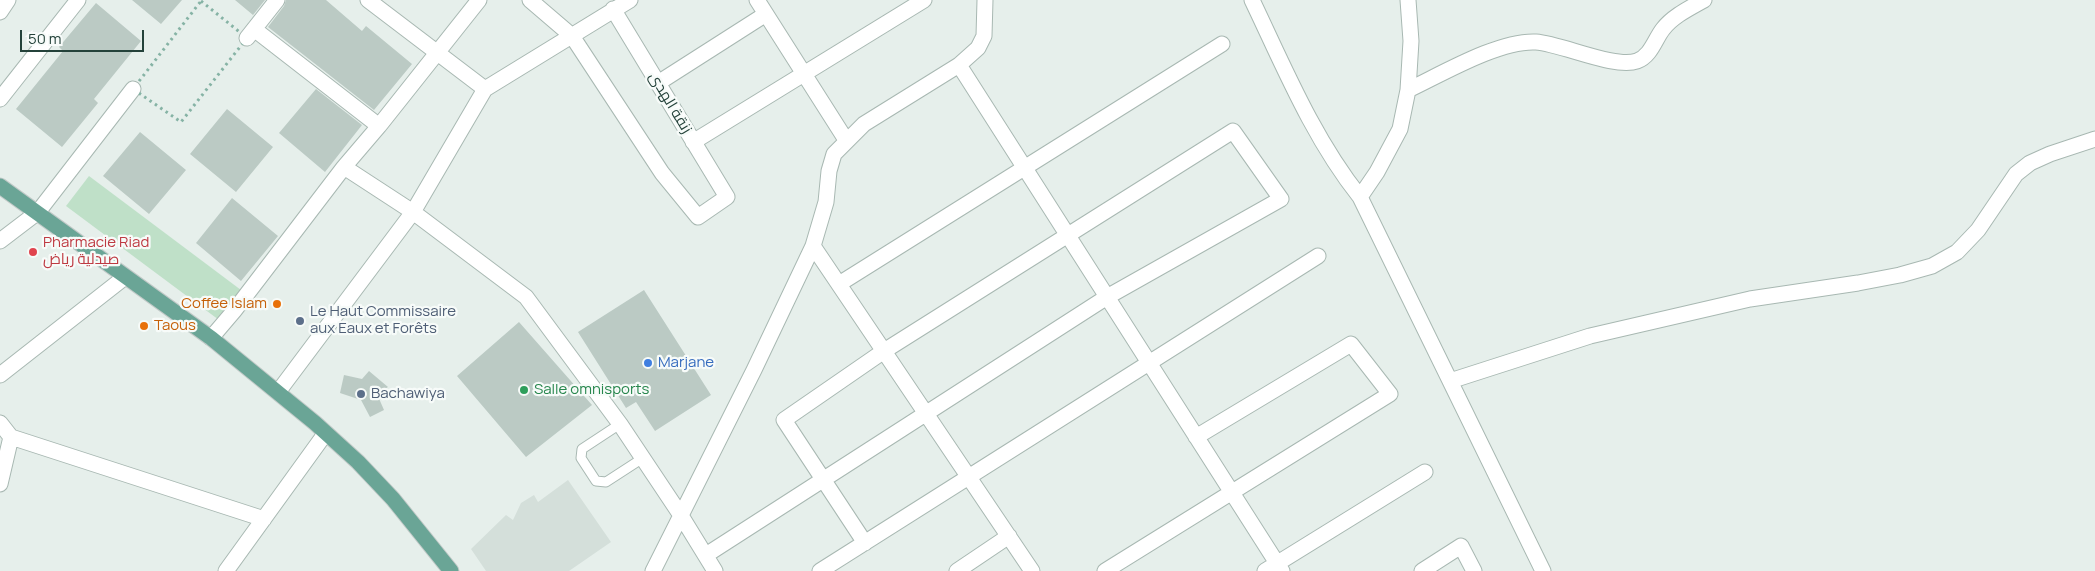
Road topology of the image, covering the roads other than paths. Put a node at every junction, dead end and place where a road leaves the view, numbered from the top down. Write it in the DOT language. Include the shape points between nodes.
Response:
graph roads {
  1 [pos="8,0"];
  2 [pos="78,0"];
  3 [pos="276,0"];
  4 [pos="368,0"];
  5 [pos="479,0"];
  6 [pos="530,0"];
  7 [pos="630,0"];
  8 [pos="757,0"];
  9 [pos="924,0"];
  10 [pos="985,0"];
  11 [pos="1252,0"];
  12 [pos="1408,0"];
  13 [pos="1704,0"];
  14 [pos="385,5"];
  15 [pos="614,9"];
  16 [pos="0,12"];
  17 [pos="766,14"];
  18 [pos="572,36"];
  19 [pos="1222,44"];
  20 [pos="438,52"];
  21 [pos="959,65"];
  22 [pos="804,73"];
  23 [pos="658,83"];
  24 [pos="133,89"];
  25 [pos="485,89"];
  26 [pos="1408,90"];
  27 [pos="0,99"];
  28 [pos="379,126"];
  29 [pos="2095,139"];
  30 [pos="846,140"];
  31 [pos="694,142"];
  32 [pos="344,167"];
  33 [pos="1025,168"];
  34 [pos="0,186"];
  35 [pos="1360,197"];
  36 [pos="38,212"];
  37 [pos="413,212"];
  38 [pos="1068,235"];
  39 [pos="0,241"];
  40 [pos="814,246"];
  41 [pos="1318,256"];
  42 [pos="125,277"];
  43 [pos="839,284"];
  44 [pos="1107,297"];
  45 [pos="211,338"];
  46 [pos="884,351"];
  47 [pos="1149,363"];
  48 [pos="0,375"];
  49 [pos="1450,381"];
  50 [pos="278,392"];
  51 [pos="927,414"];
  52 [pos="0,423"];
  53 [pos="620,424"];
  54 [pos="325,434"];
  55 [pos="11,437"];
  56 [pos="1196,437"];
  57 [pos="643,458"];
  58 [pos="1425,472"];
  59 [pos="969,477"];
  60 [pos="823,480"];
  61 [pos="0,484"];
  62 [pos="1232,492"];
  63 [pos="680,514"];
  64 [pos="264,519"];
  65 [pos="1009,536"];
  66 [pos="865,543"];
  67 [pos="706,555"];
  68 [pos="1275,568"];
  69 [pos="226,571"];
  70 [pos="451,571"];
  71 [pos="653,571"];
  72 [pos="716,571"];
  73 [pos="820,571"];
  74 [pos="957,571"];
  75 [pos="1032,571"];
  76 [pos="1105,571"];
  77 [pos="1422,571"];
  78 [pos="1474,571"];
  79 [pos="1543,571"];
  1 -- 16 [label="street"];
  2 -- 27 [label="street"];
  3 -- 28 [label="street" via="250,34"];
  4 -- 14 [label="street"];
  5 -- 20 [label="street"];
  6 -- 18 [label="street"];
  7 -- 15 [label="street"];
  8 -- 17 [label="street"];
  9 -- 22 [label="street"];
  10 -- 21 [label="street" via="984,36 978,48"];
  11 -- 35 [label="street" via="1314,129 1341,174"];
  12 -- 26 [label="street" via="1411,41"];
  13 -- 26 [label="street" via="1664,28 1639,61 1629,63 1537,42 1523,43 1482,55"];
  14 -- 20 [label="street"];
  15 -- 18 [label="street"];
  15 -- 23 [label="street, زنقة الهدى"];
  17 -- 22 [label="street"];
  17 -- 23 [label="street"];
  18 -- 25 [label="street"];
  18 -- 31 [label="street, زنقة الهدى" via="662,173 698,217 727,197"];
  19 -- 33 [label="street"];
  20 -- 25 [label="street"];
  20 -- 28 [label="street"];
  21 -- 30 [label="street" via="864,124"];
  21 -- 33 [label="street"];
  22 -- 30 [label="street"];
  22 -- 31 [label="street"];
  23 -- 31 [label="street, زنقة الهدى"];
  24 -- 36 [label="street"];
  25 -- 37 [label="street"];
  26 -- 35 [label="street" via="1400,129"];
  28 -- 32 [label="street"];
  29 -- 49 [label="street" via="2030,163 2016,174 1978,230 1962,247 1932,266 1866,281 1750,299 1590,336"];
  30 -- 40 [label="street" via="834,154"];
  32 -- 37 [label="street"];
  32 -- 45 [label="street"];
  33 -- 38 [label="street"];
  33 -- 43 [label="street"];
  34 -- 36 [label="main road"];
  35 -- 49 [label="street"];
  36 -- 39 [label="street"];
  36 -- 42 [label="main road"];
  37 -- 50 [label="street"];
  37 -- 53 [label="street" via="526,297"];
  38 -- 44 [label="street"];
  38 -- 44 [label="street" via="1233,131 1281,199"];
  38 -- 46 [label="street"];
  40 -- 43 [label="street"];
  40 -- 63 [label="street" via="717,446"];
  41 -- 47 [label="street"];
  42 -- 45 [label="main road"];
  42 -- 48 [label="street"];
  43 -- 46 [label="street"];
  44 -- 47 [label="street"];
  44 -- 51 [label="street"];
  45 -- 50 [label="main road"];
  46 -- 51 [label="street"];
  46 -- 60 [label="street" via="784,420"];
  47 -- 56 [label="street"];
  47 -- 59 [label="street"];
  49 -- 79 [label="street"];
  50 -- 54 [label="main road"];
  51 -- 59 [label="street"];
  51 -- 60 [label="street"];
  52 -- 55 [label="street"];
  53 -- 57 [label="street"];
  53 -- 57 [label="lane" via="580,453 596,481 606,482"];
  54 -- 64 [label="street"];
  54 -- 70 [label="main road" via="394,498"];
  55 -- 61 [label="street"];
  55 -- 64 [label="street"];
  56 -- 62 [label="street"];
  56 -- 62 [label="street" via="1351,344 1390,394"];
  57 -- 63 [label="street"];
  58 -- 68 [label="street"];
  59 -- 65 [label="street"];
  59 -- 66 [label="street"];
  60 -- 66 [label="street"];
  60 -- 67 [label="street"];
  62 -- 68 [label="street"];
  62 -- 76 [label="street"];
  63 -- 67 [label="street"];
  63 -- 71 [label="street"];
  64 -- 69 [label="street"];
  65 -- 74 [label="street"];
  65 -- 75 [label="street"];
  66 -- 73 [label="street"];
  67 -- 72 [label="street"];
  77 -- 78 [label="street" via="1461,546"];
}
